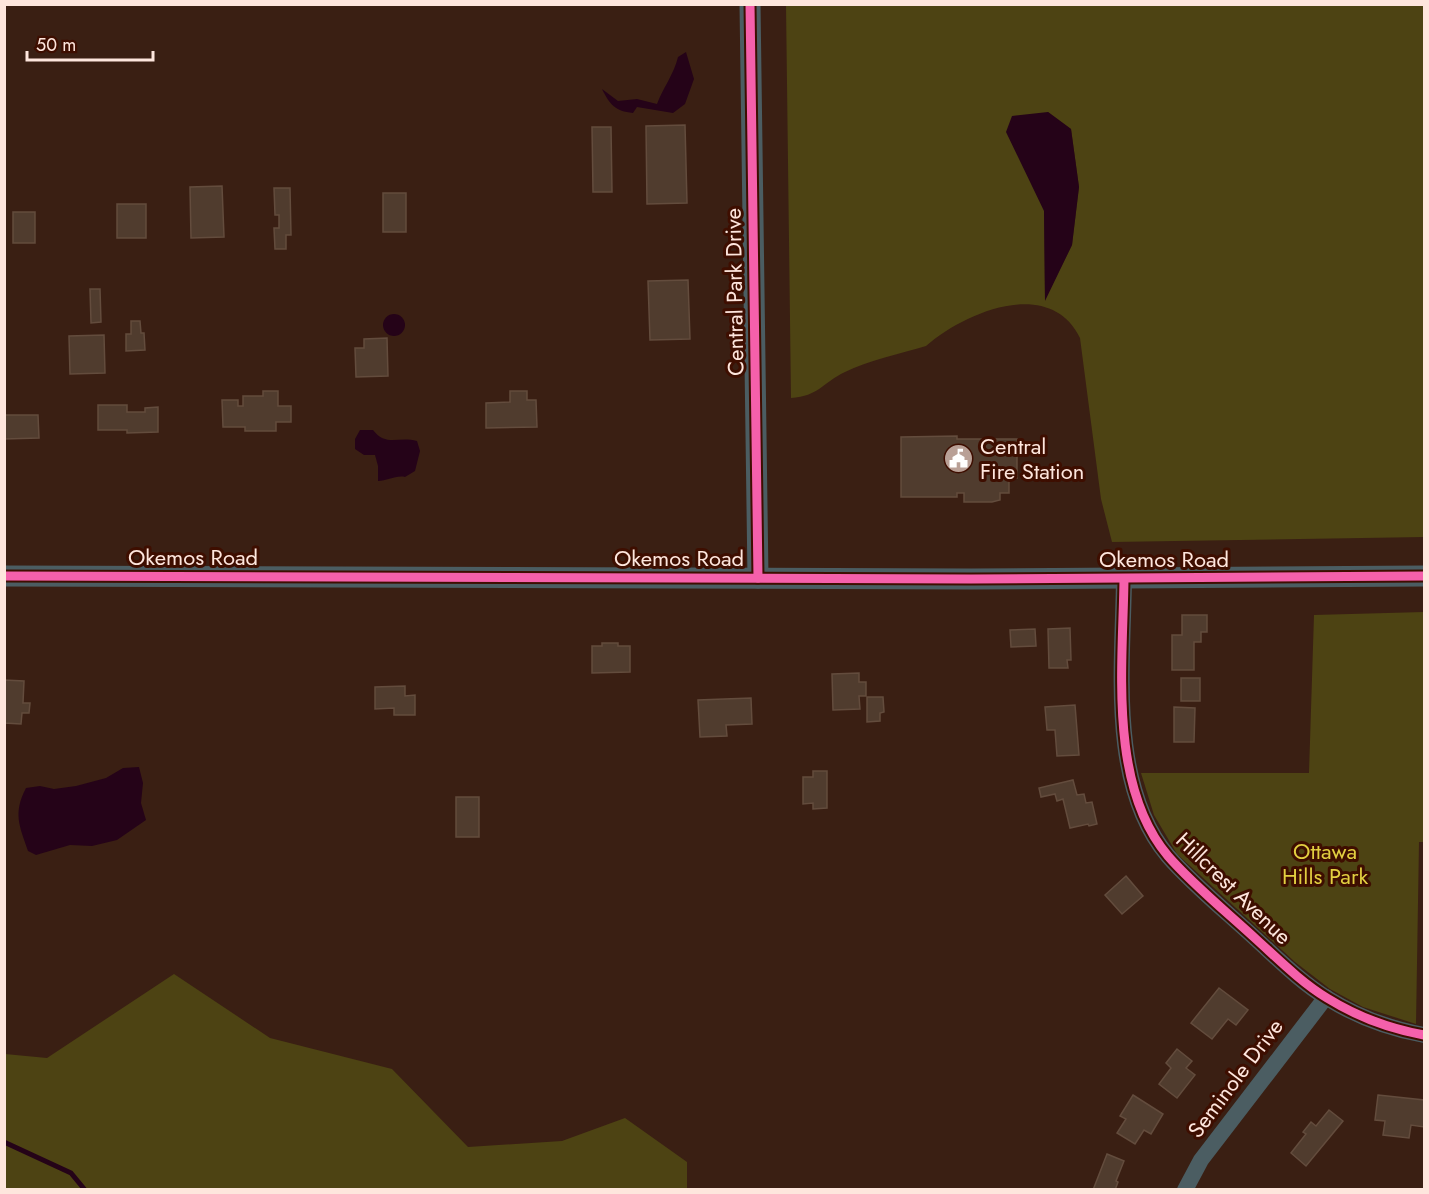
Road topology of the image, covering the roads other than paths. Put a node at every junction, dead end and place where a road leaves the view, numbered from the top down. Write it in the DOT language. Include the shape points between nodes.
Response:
graph roads {
  1 [pos="750,4"];
  2 [pos="4,576"];
  3 [pos="1425,576"];
  4 [pos="758,578"];
  5 [pos="1124,579"];
  6 [pos="1326,997"];
  7 [pos="1425,1035"];
  8 [pos="1185,1190"];
  1 -- 4 [label="street, Central Park Drive"];
  2 -- 4 [label="street, Okemos Road"];
  3 -- 5 [label="street, Okemos Road"];
  4 -- 5 [label="street, Okemos Road"];
  5 -- 6 [label="street, Hillcrest Avenue" via="1123,727 1133,783 1152,834 1197,884"];
  6 -- 7 [label="street, Hillcrest Avenue" via="1372,1019"];
  6 -- 8 [label="street, Seminole Drive" via="1200,1160"];
}
